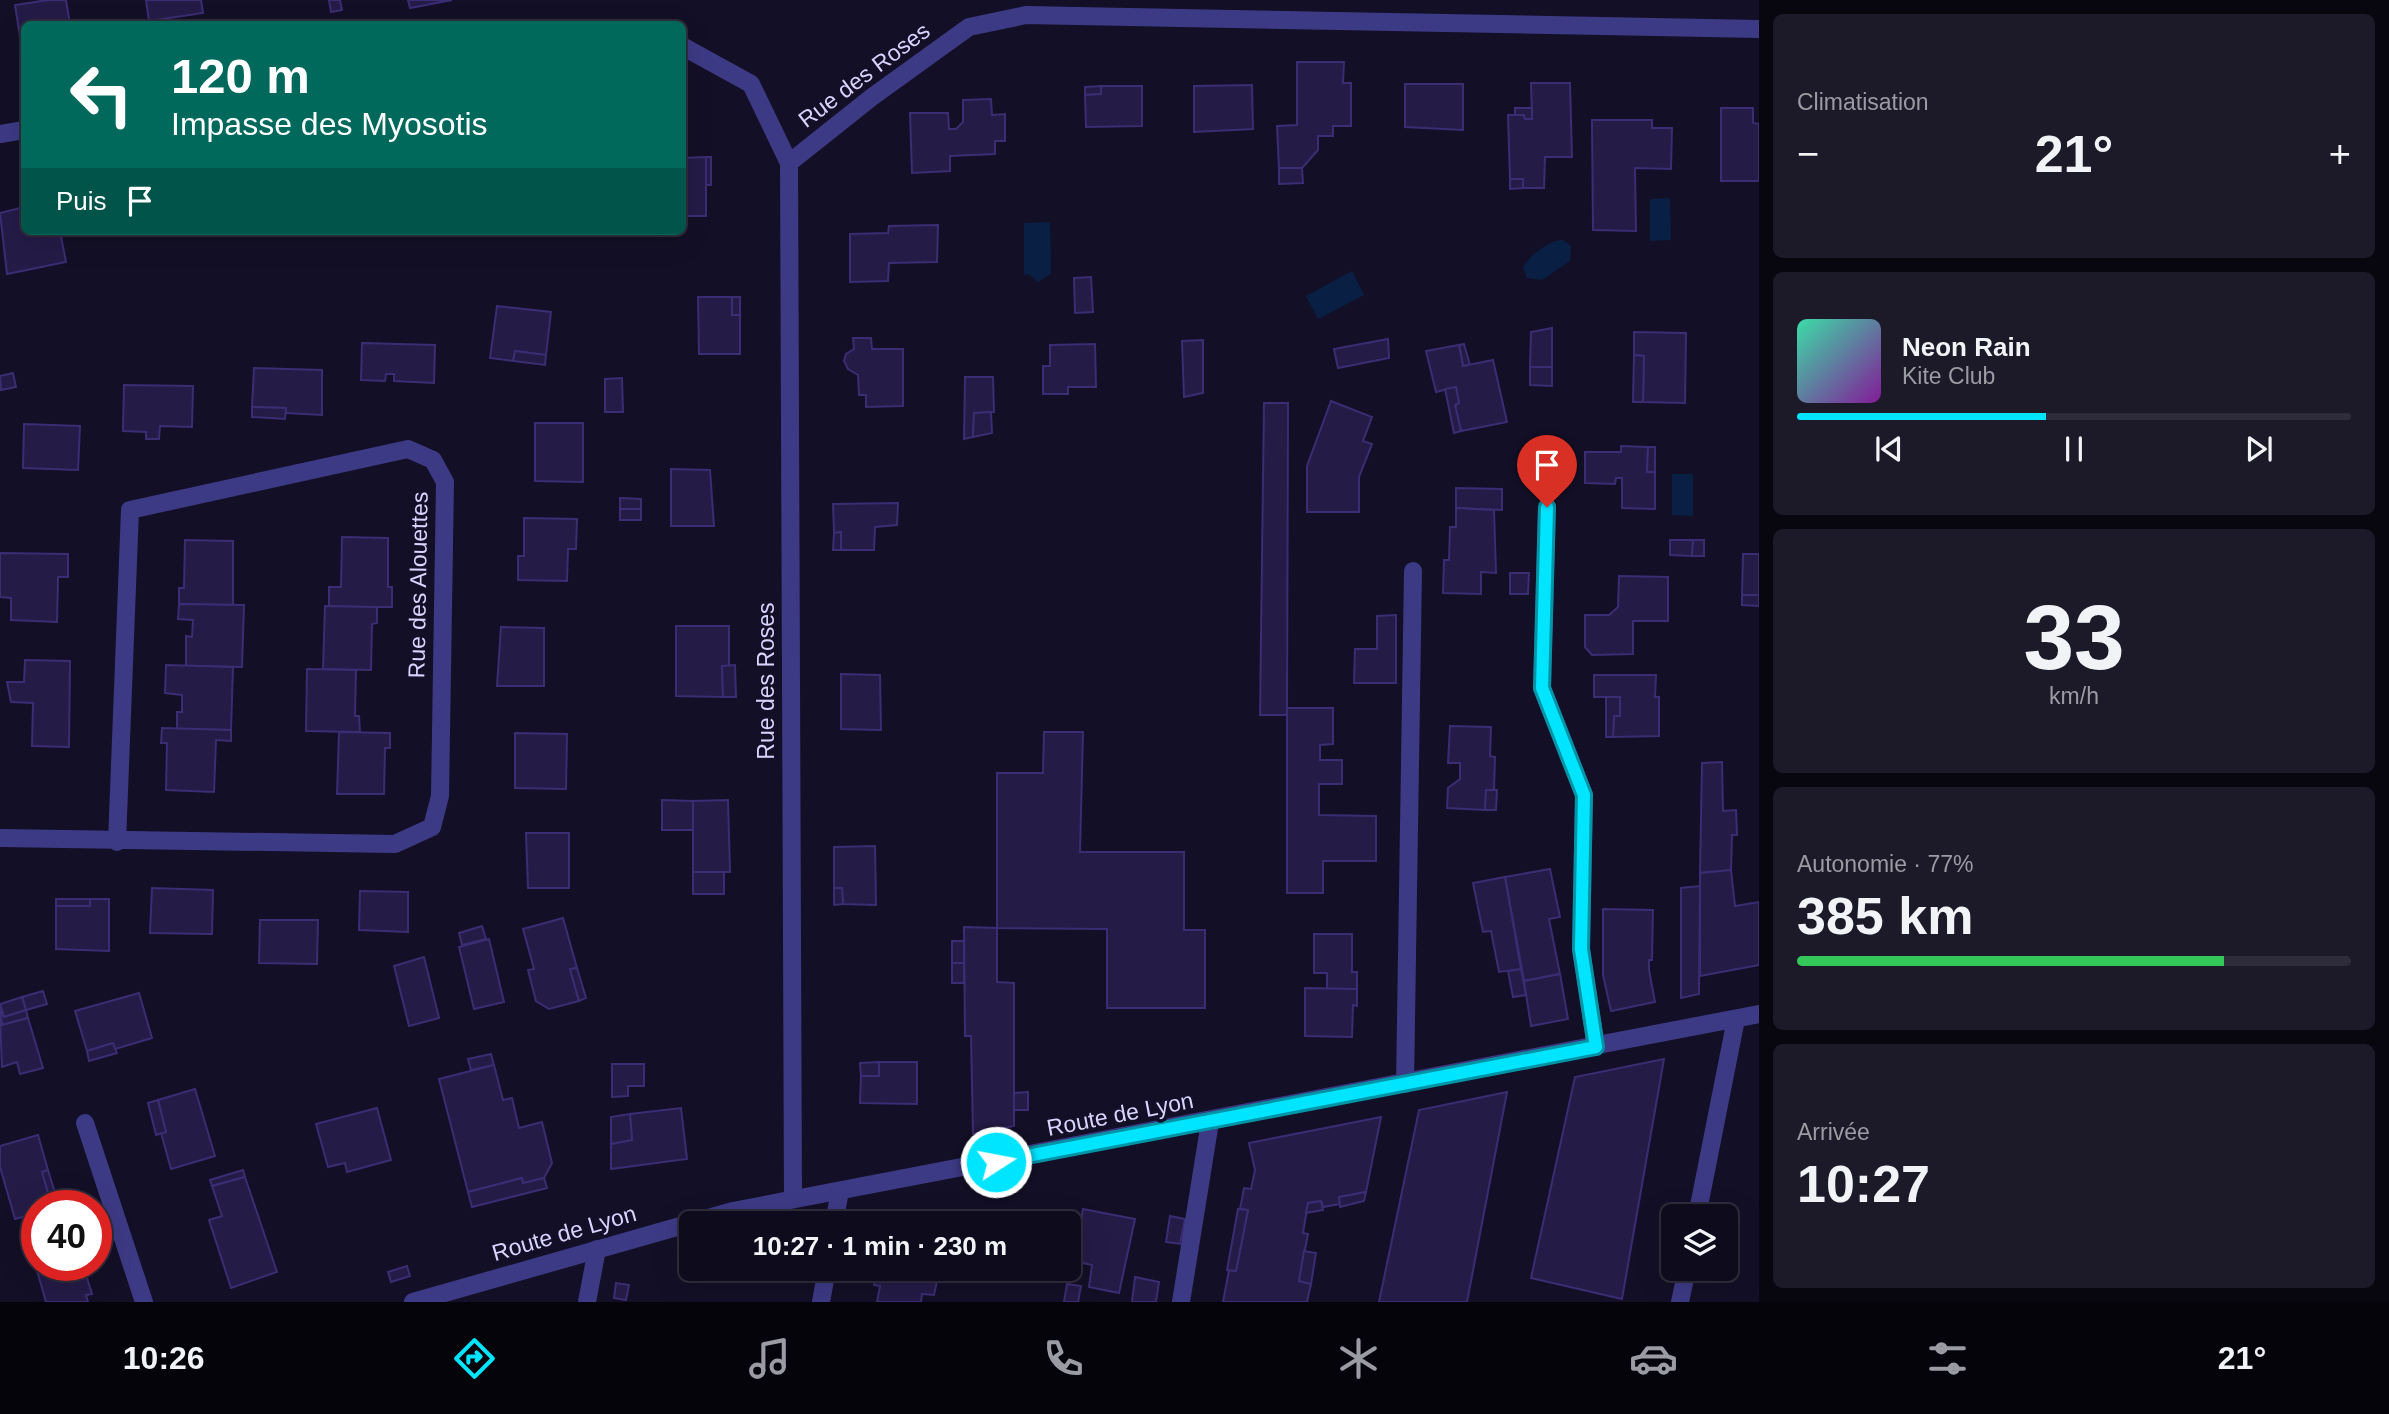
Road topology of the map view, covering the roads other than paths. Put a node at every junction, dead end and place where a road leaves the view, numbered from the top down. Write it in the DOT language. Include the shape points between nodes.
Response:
graph roads {
  1 [pos="1759,29"];
  2 [pos="686,48"];
  3 [pos="21,130"];
  4 [pos="0,134"];
  5 [pos="789,163"];
  6 [pos="1547,507"];
  7 [pos="1413,571"];
  8 [pos="0,838"];
  9 [pos="117,842"];
  10 [pos="1759,1014"];
  11 [pos="1736,1019"];
  12 [pos="1596,1047"];
  13 [pos="1405,1084"];
  14 [pos="1210,1122"];
  15 [pos="85,1123"];
  16 [pos="840,1191"];
  17 [pos="793,1199"];
  18 [pos="1699,1204"];
  19 [pos="836,1211"];
  20 [pos="597,1249"];
  21 [pos="825,1281"];
  22 [pos="1684,1281"];
  23 [pos="144,1302"];
  24 [pos="413,1302"];
  25 [pos="587,1302"];
  26 [pos="821,1302"];
  27 [pos="1181,1302"];
  28 [pos="1680,1302"];
  1 -- 5 [label="street, Rue des Roses" via="1026,15 969,27"];
  2 -- 5 [label="street, Rue des Roses" via="751,84"];
  3 -- 4 [label="street"];
  5 -- 17 [label="street, Rue des Roses"];
  6 -- 12 [label="street" via="1542,688 1584,795 1581,949"];
  7 -- 13 [label="street"];
  8 -- 9 [label="street, Rue des Alouettes"];
  9 -- 9 [label="street, Rue des Alouettes" via="395,844 432,827 439,796 444,482 433,460 408,449 130,510"];
  10 -- 11 [label="street, Route de Lyon"];
  11 -- 12 [label="street, Route de Lyon"];
  11 -- 18 [label="street"];
  12 -- 13 [label="street, Route de Lyon"];
  13 -- 14 [label="street, Route de Lyon"];
  14 -- 16 [label="street, Route de Lyon"];
  14 -- 27 [label="street"];
  15 -- 23 [label="street"];
  16 -- 17 [label="street, Route de Lyon"];
  16 -- 19 [label="street"];
  17 -- 20 [label="street, Route de Lyon"];
  20 -- 24 [label="street, Route de Lyon"];
  20 -- 25 [label="street"];
  21 -- 26 [label="street"];
  22 -- 28 [label="street"];
}
